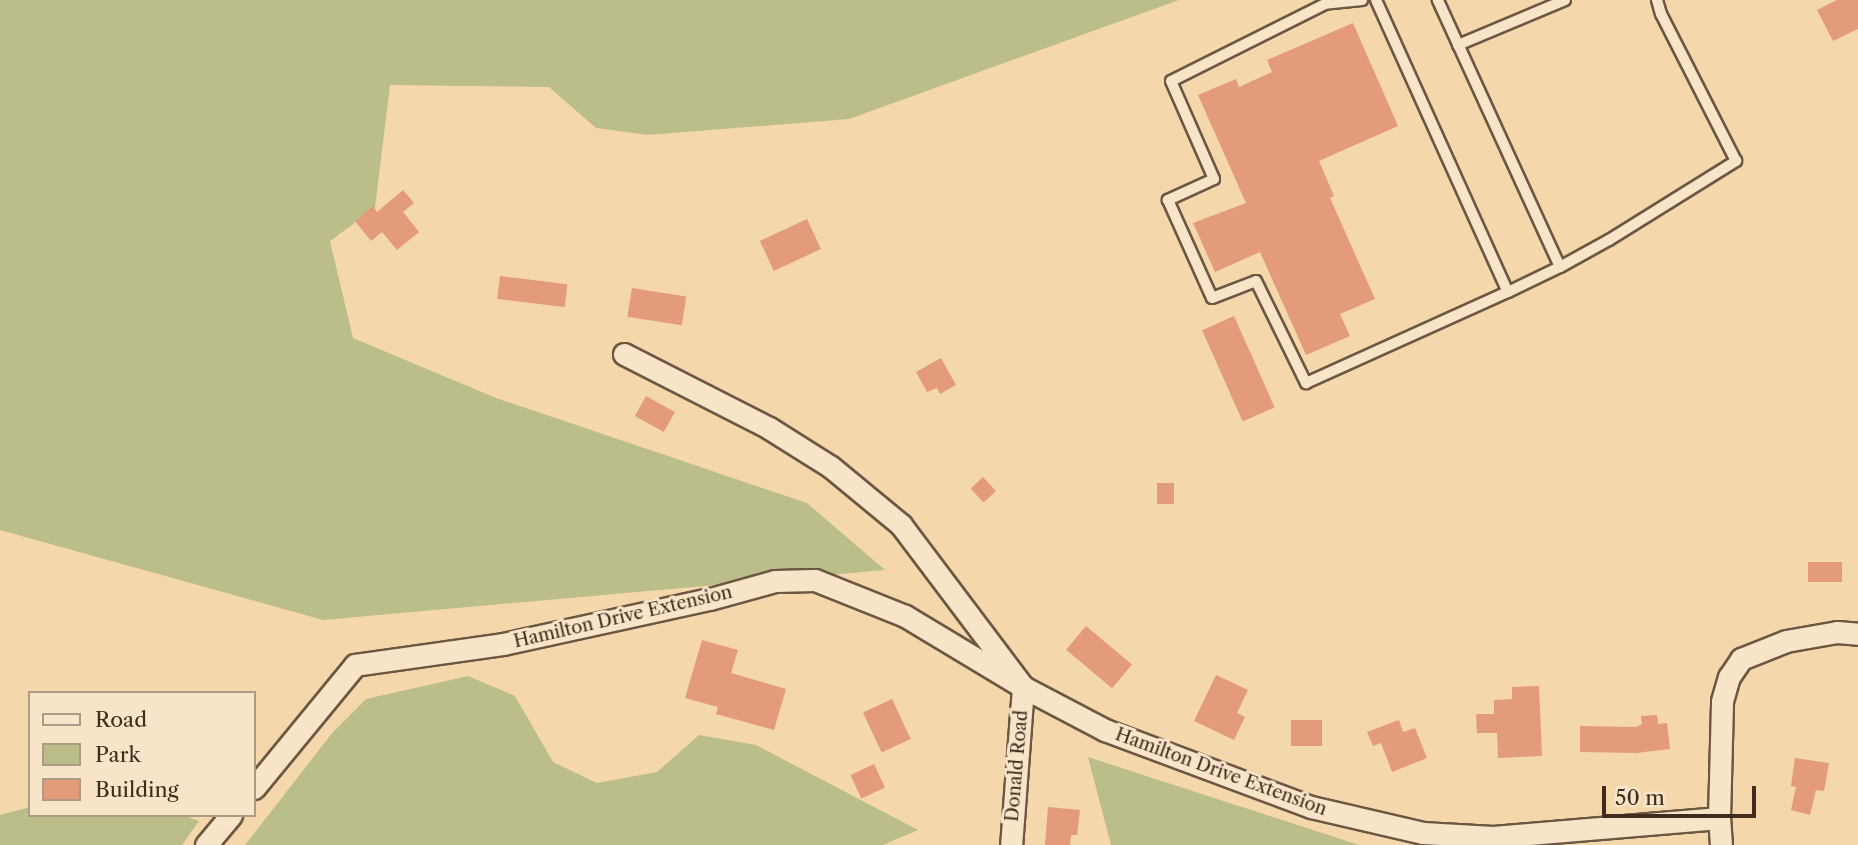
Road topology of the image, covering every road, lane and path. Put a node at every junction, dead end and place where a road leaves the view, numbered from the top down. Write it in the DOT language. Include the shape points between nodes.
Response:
graph roads {
  1 [pos="1362,0"];
  2 [pos="1376,0"];
  3 [pos="1438,0"];
  4 [pos="1565,0"];
  5 [pos="1657,0"];
  6 [pos="1458,45"];
  7 [pos="1560,267"];
  8 [pos="1508,292"];
  9 [pos="624,354"];
  10 [pos="1858,634"];
  11 [pos="1023,687"];
  12 [pos="256,786"];
  13 [pos="229,817"];
  14 [pos="1719,818"];
  15 [pos="206,845"];
  16 [pos="1011,845"];
  17 [pos="1721,845"];
  1 -- 8 [label="lane" via="1325,5 1171,81 1214,179 1168,200 1212,298 1256,281 1307,383"];
  2 -- 8 [label="lane"];
  3 -- 6 [label="lane"];
  4 -- 6 [label="lane"];
  5 -- 7 [label="lane" via="1736,161"];
  6 -- 7 [label="lane"];
  7 -- 8 [label="lane"];
  9 -- 11 [label="street, Hamilton Drive Extension" via="769,428 831,467 901,525"];
  10 -- 14 [label="street" via="1837,632 1786,641 1741,659 1729,677 1722,701"];
  11 -- 12 [label="street, Hamilton Drive Extension" via="905,616 815,580 775,581 503,644 355,665"];
  11 -- 14 [label="street, Hamilton Drive Extension" via="1105,730 1311,807 1423,833 1493,837"];
  11 -- 16 [label="street, Donald Road"];
  13 -- 15 [label="street"];
  14 -- 17 [label="street"];
}
